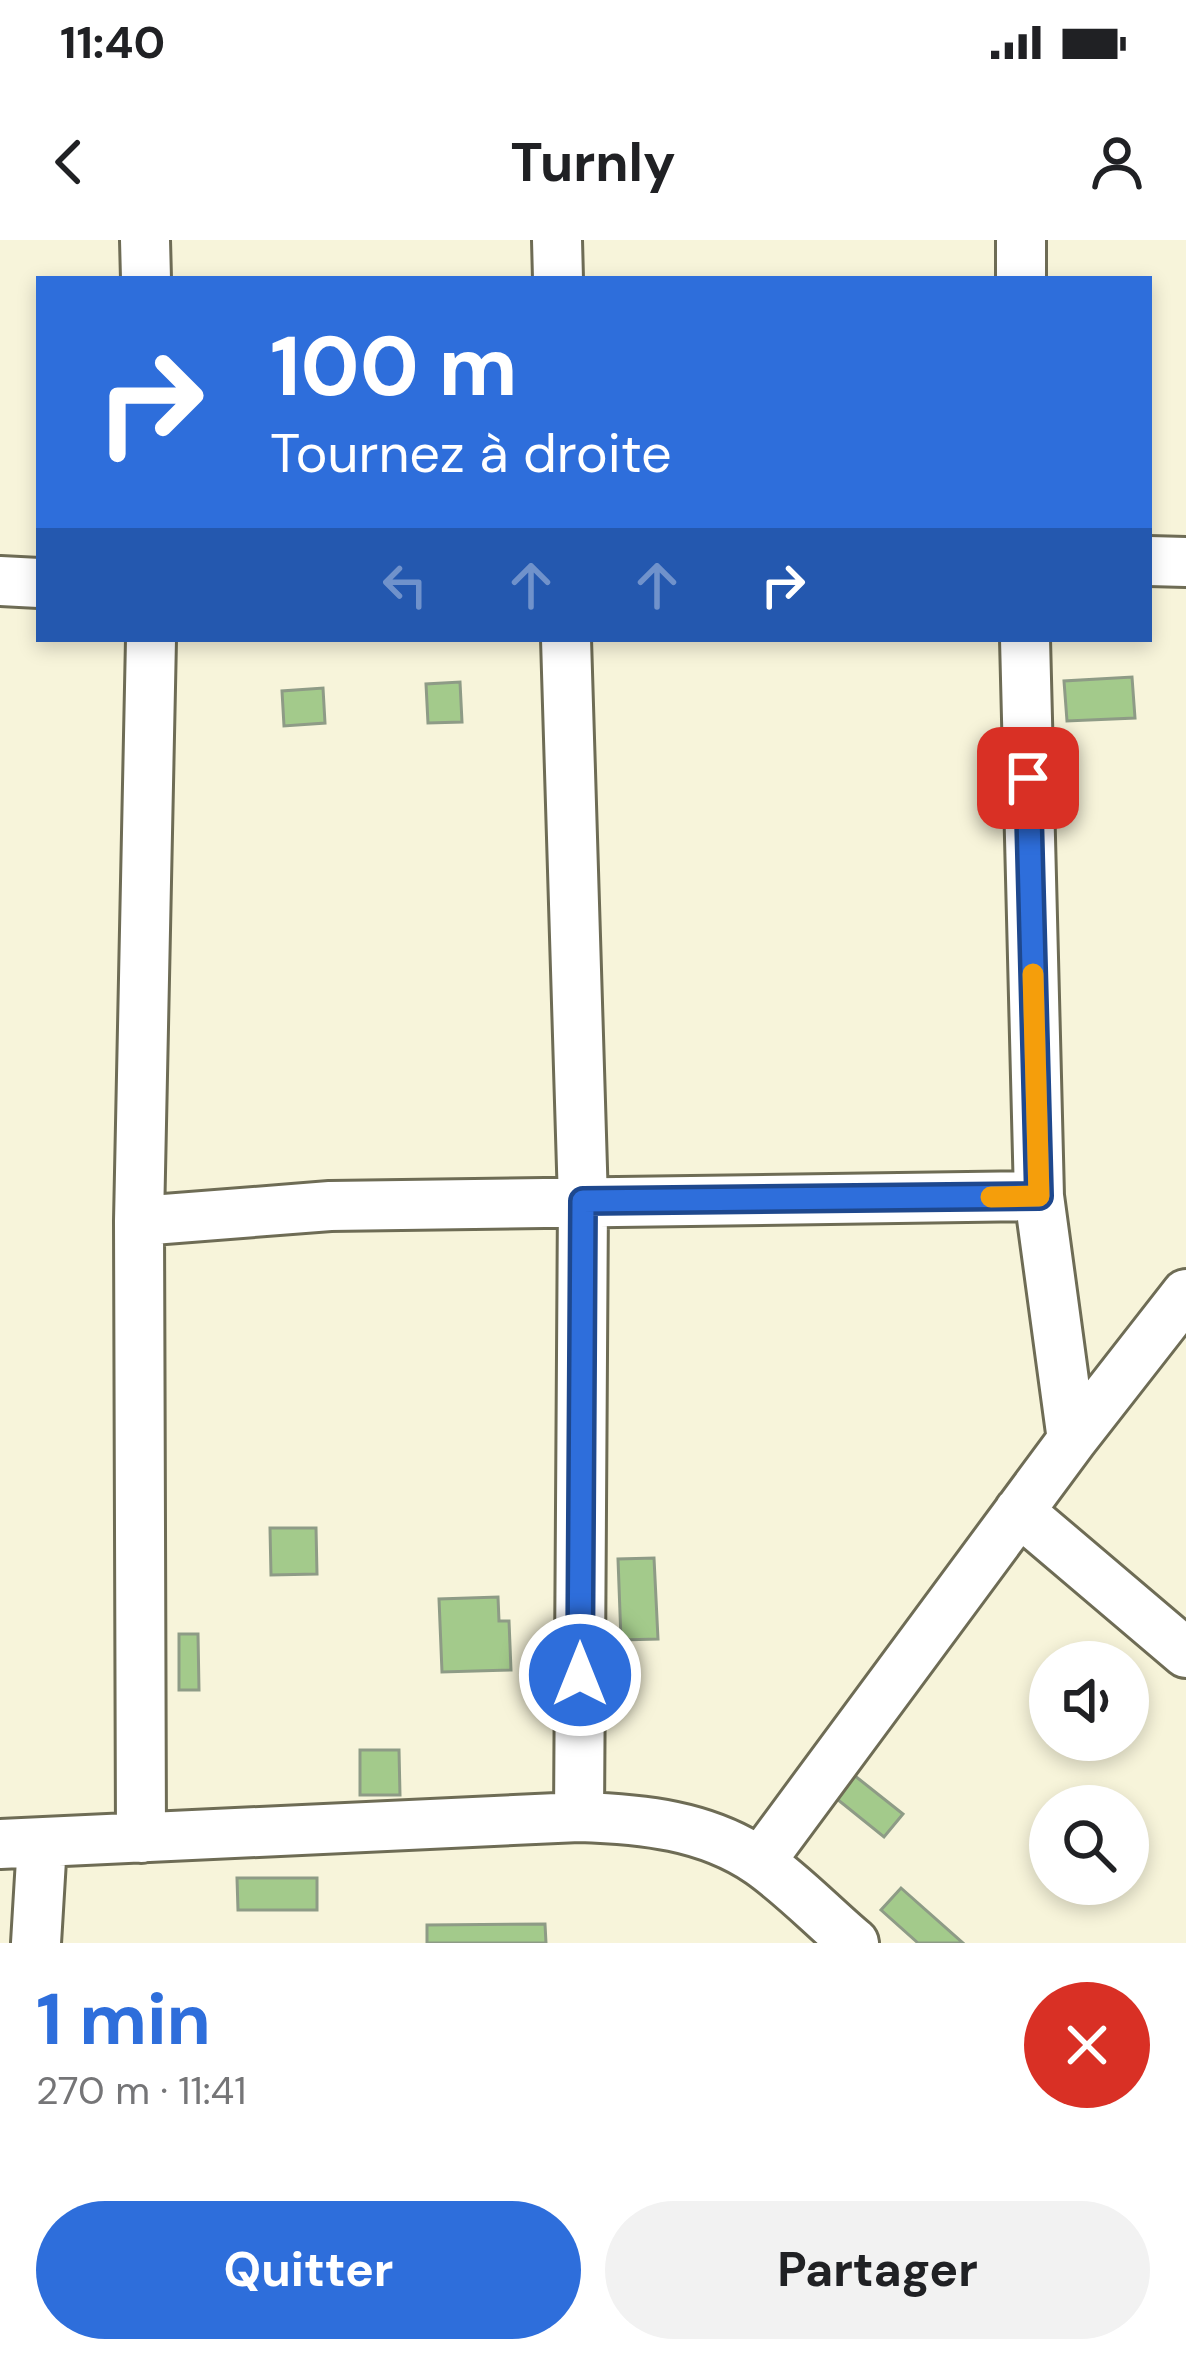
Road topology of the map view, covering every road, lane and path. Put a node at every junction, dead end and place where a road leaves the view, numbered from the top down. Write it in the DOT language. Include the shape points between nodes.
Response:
graph roads {
  1 [pos="145,240"];
  2 [pos="557,240"];
  3 [pos="1021,240"];
  4 [pos="146,276"];
  5 [pos="558,276"];
  6 [pos="1022,276"];
  7 [pos="1152,561"];
  8 [pos="1186,562"];
  9 [pos="0,581"];
  10 [pos="36,583"];
  11 [pos="151,642"];
  12 [pos="566,642"];
  13 [pos="1025,642"];
  14 [pos="1039,1196"];
  15 [pos="583,1201"];
  16 [pos="139,1221"];
  17 [pos="1186,1294"];
  18 [pos="1072,1440"];
  19 [pos="1019,1511"];
  20 [pos="1186,1653"];
  21 [pos="578,1817"];
  22 [pos="141,1838"];
  23 [pos="21,1843"];
  24 [pos="760,1862"];
  25 [pos="36,1943"];
  26 [pos="854,1943"];
  1 -- 4 [label="street"];
  2 -- 5 [label="street"];
  3 -- 6 [label="street"];
  7 -- 8 [label="street"];
  9 -- 10 [label="street"];
  11 -- 16 [label="street"];
  12 -- 15 [label="street"];
  13 -- 14 [label="street"];
  14 -- 15 [label="street"];
  14 -- 18 [label="street"];
  15 -- 16 [label="street" via="330,1206"];
  15 -- 21 [label="street"];
  16 -- 22 [label="street"];
  17 -- 18 [label="street"];
  18 -- 19 [label="street"];
  19 -- 20 [label="street"];
  19 -- 24 [label="street"];
  21 -- 22 [label="street"];
  21 -- 24 [label="street" via="641,1819 703,1833"];
  22 -- 23 [label="street"];
  23 -- 25 [label="street"];
  24 -- 26 [label="street"];
}
